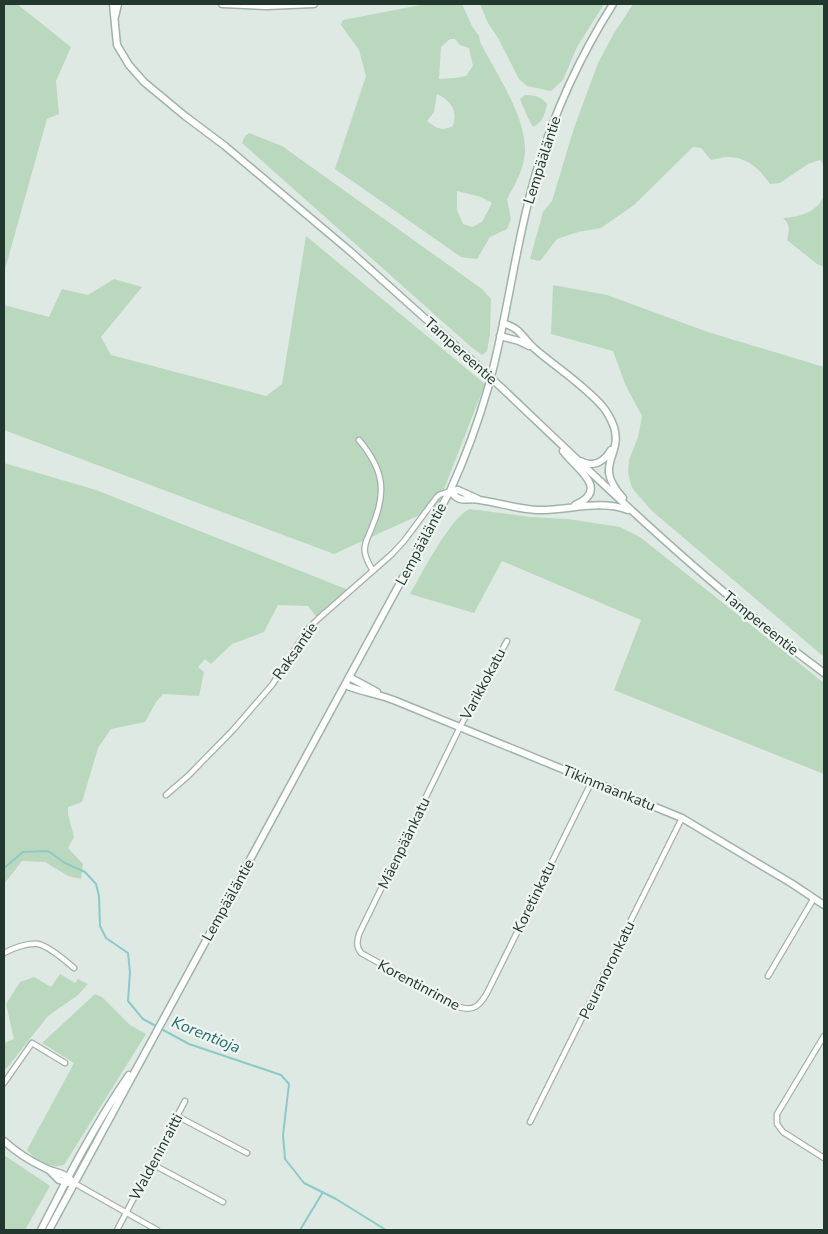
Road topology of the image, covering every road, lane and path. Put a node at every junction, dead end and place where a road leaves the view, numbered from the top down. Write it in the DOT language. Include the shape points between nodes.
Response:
graph roads {
  1 [pos="113,4"];
  2 [pos="118,4"];
  3 [pos="222,4"];
  4 [pos="314,4"];
  5 [pos="613,4"];
  6 [pos="114,21"];
  7 [pos="503,323"];
  8 [pos="500,336"];
  9 [pos="533,348"];
  10 [pos="554,438"];
  11 [pos="359,440"];
  12 [pos="613,446"];
  13 [pos="575,458"];
  14 [pos="450,491"];
  15 [pos="562,509"];
  16 [pos="631,511"];
  17 [pos="640,519"];
  18 [pos="373,572"];
  19 [pos="507,640"];
  20 [pos="824,673"];
  21 [pos="349,677"];
  22 [pos="345,685"];
  23 [pos="382,695"];
  24 [pos="460,727"];
  25 [pos="592,781"];
  26 [pos="166,795"];
  27 [pos="682,818"];
  28 [pos="814,898"];
  29 [pos="824,905"];
  30 [pos="4,953"];
  31 [pos="366,957"];
  32 [pos="74,968"];
  33 [pos="768,976"];
  34 [pos="472,1010"];
  35 [pos="824,1036"];
  36 [pos="145,1051"];
  37 [pos="65,1063"];
  38 [pos="4,1083"];
  39 [pos="185,1101"];
  40 [pos="177,1116"];
  41 [pos="530,1122"];
  42 [pos="4,1141"];
  43 [pos="247,1153"];
  44 [pos="824,1158"];
  45 [pos="152,1164"];
  46 [pos="67,1180"];
  47 [pos="74,1183"];
  48 [pos="223,1202"];
  49 [pos="126,1212"];
  50 [pos="41,1230"];
  51 [pos="49,1230"];
  52 [pos="117,1230"];
  53 [pos="158,1230"];
  1 -- 6 [label="main road, Tampereentie"];
  2 -- 6 [label="main road, Tampereentie"];
  3 -- 4 [label="main road"];
  5 -- 7 [label="main road, Lempääläntie" via="570,82 546,140 528,202"];
  6 -- 10 [label="main road, Tampereentie, bridge" via="116,42 144,82 344,245"];
  7 -- 8 [label="main road, Lempääläntie"];
  7 -- 9 [label="main road" via="516,329"];
  8 -- 9 [label="main road"];
  8 -- 14 [label="main road, Lempääläntie" via="476,427"];
  9 -- 12 [label="main road" via="607,412 614,429"];
  10 -- 13 [label="main road, Tampereentie"];
  10 -- 15 [label="main road" via="585,474 590,486 587,498"];
  11 -- 18 [label="street" via="377,466 382,491 365,545 365,555"];
  12 -- 13 [label="main road" via="597,463 586,464"];
  12 -- 17 [label="main road" via="610,481"];
  13 -- 16 [label="main road, Tampereentie"];
  14 -- 15 [label="main road" via="456,499 465,501 478,499 520,508"];
  14 -- 18 [label="street, Raksantie" via="436,498 404,541"];
  14 -- 21 [label="main road, Lempääläntie"];
  15 -- 16 [label="main road" via="610,505"];
  16 -- 17 [label="main road, Tampereentie"];
  17 -- 20 [label="main road, Tampereentie"];
  18 -- 26 [label="street, Raksantie" via="308,629 272,685 233,730"];
  19 -- 24 [label="street, Varikkokatu"];
  21 -- 22 [label="main road, Lempääläntie"];
  21 -- 23 [label="main road, Tikinmaankatu"];
  22 -- 23 [label="main road, Tikinmaankatu"];
  22 -- 36 [label="main road, Lempääläntie"];
  23 -- 24 [label="main road, Tikinmaankatu"];
  24 -- 25 [label="main road, Tikinmaankatu"];
  24 -- 31 [label="street, Mäenpäänkatu" via="359,934 358,948"];
  25 -- 27 [label="main road, Tikinmaankatu"];
  25 -- 34 [label="street, Koretinkatu" via="487,993"];
  27 -- 28 [label="main road, Tikinmaankatu"];
  27 -- 41 [label="street, Peuranoronkatu"];
  28 -- 29 [label="main road, Tikinmaankatu"];
  28 -- 33 [label="street"];
  30 -- 32 [label="street" via="38,944"];
  31 -- 34 [label="street, Korentinrinne" via="460,1008"];
  35 -- 44 [label="street" via="777,1114 777,1124 783,1132"];
  36 -- 46 [label="main road, Lempääläntie"];
  36 -- 47 [label="main road, Lempääläntie"];
  37 -- 38 [label="street" via="32,1043 7,1073"];
  39 -- 40 [label="street, Waldeninraitti"];
  40 -- 43 [label="street"];
  40 -- 45 [label="street, Waldeninraitti"];
  42 -- 46 [label="main road" via="48,1169 59,1180"];
  45 -- 48 [label="street"];
  45 -- 49 [label="street, Waldeninraitti"];
  46 -- 47 [label="main road"];
  46 -- 50 [label="main road, Lempääläntie"];
  47 -- 49 [label="street"];
  47 -- 51 [label="main road, Lempääläntie"];
  49 -- 52 [label="street, Waldeninraitti"];
  49 -- 53 [label="street"];
}
